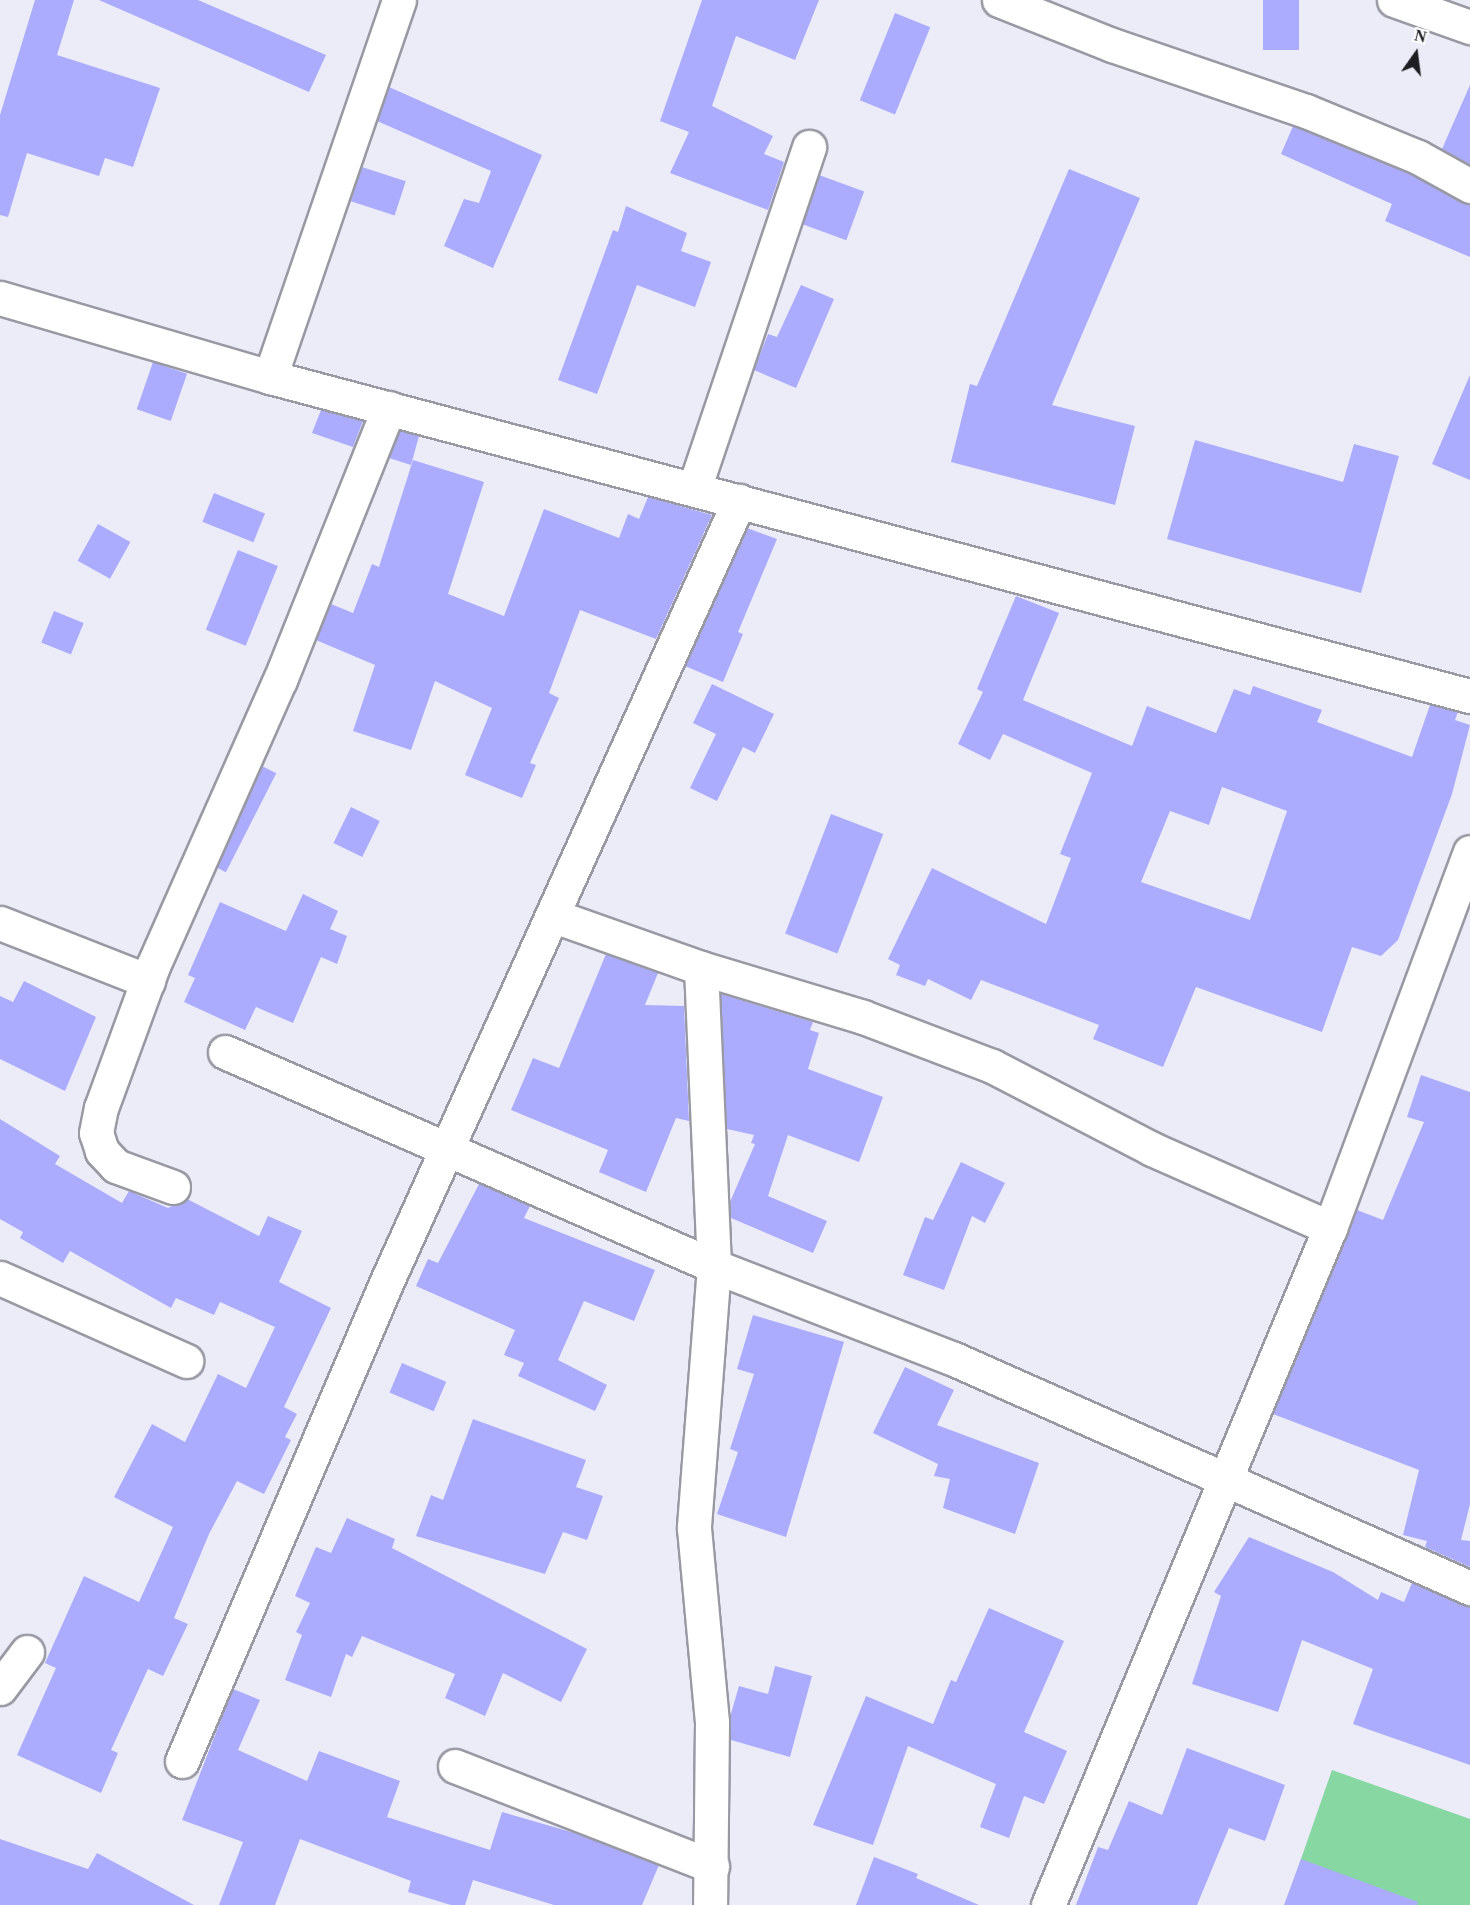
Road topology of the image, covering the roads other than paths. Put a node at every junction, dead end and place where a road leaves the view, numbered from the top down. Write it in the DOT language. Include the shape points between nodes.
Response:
graph roads {
  1 [pos="399,0"];
  2 [pos="999,0"];
  3 [pos="1394,0"];
  4 [pos="1470,27"];
  5 [pos="809,147"];
  6 [pos="1470,186"];
  7 [pos="0,298"];
  8 [pos="270,377"];
  9 [pos="389,408"];
  10 [pos="694,489"];
  11 [pos="739,501"];
  12 [pos="1470,696"];
  13 [pos="1470,852"];
  14 [pos="554,916"];
  15 [pos="0,923"];
  16 [pos="701,968"];
  17 [pos="148,981"];
  18 [pos="225,1052"];
  19 [pos="448,1151"];
  20 [pos="173,1187"];
  21 [pos="1330,1228"];
  22 [pos="714,1266"];
  23 [pos="0,1278"];
  24 [pos="186,1361"];
  25 [pos="1225,1477"];
  26 [pos="1470,1588"];
  27 [pos="182,1761"];
  28 [pos="455,1766"];
  29 [pos="712,1866"];
  30 [pos="710,1905"];
  31 [pos="1048,1905"];
  1 -- 8 [label="street"];
  2 -- 6 [label="street" via="1093,38 1306,111 1418,157"];
  3 -- 4 [label="street"];
  5 -- 10 [label="street"];
  7 -- 8 [label="street"];
  8 -- 9 [label="street"];
  9 -- 10 [label="street"];
  9 -- 17 [label="street" via="280,680"];
  10 -- 11 [label="street"];
  11 -- 12 [label="street"];
  11 -- 14 [label="street"];
  13 -- 21 [label="street"];
  14 -- 16 [label="street"];
  14 -- 19 [label="street"];
  15 -- 17 [label="street"];
  16 -- 21 [label="street" via="863,1017 992,1066 1152,1149"];
  16 -- 22 [label="street"];
  17 -- 20 [label="street" via="101,1108 96,1133 102,1151 116,1166"];
  18 -- 19 [label="street"];
  19 -- 22 [label="street"];
  19 -- 27 [label="street" via="387,1281"];
  21 -- 25 [label="street"];
  22 -- 25 [label="street" via="954,1359"];
  22 -- 29 [label="street" via="693,1528 712,1722"];
  23 -- 24 [label="street"];
  25 -- 26 [label="street" via="1383,1553"];
  25 -- 31 [label="street"];
  28 -- 29 [label="street"];
  29 -- 30 [label="street"];
}
